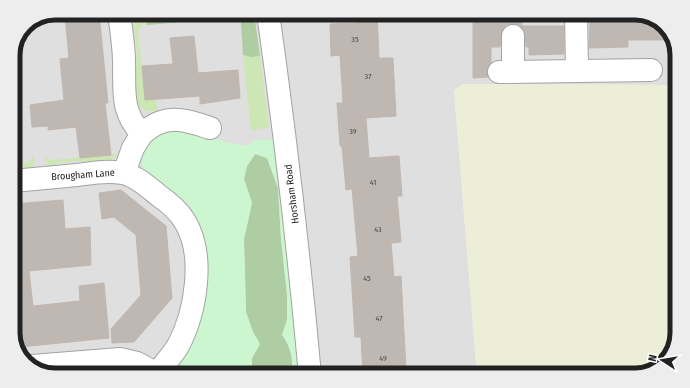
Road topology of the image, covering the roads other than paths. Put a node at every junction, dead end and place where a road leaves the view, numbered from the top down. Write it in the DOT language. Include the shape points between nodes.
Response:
graph roads {
  1 [pos="120,20"];
  2 [pos="269,20"];
  3 [pos="576,20"];
  4 [pos="513,36"];
  5 [pos="651,70"];
  6 [pos="577,71"];
  7 [pos="210,128"];
  8 [pos="142,134"];
  9 [pos="124,173"];
  10 [pos="20,180"];
  11 [pos="42,365"];
  12 [pos="145,368"];
  13 [pos="161,368"];
  14 [pos="309,368"];
  1 -- 8 [label="street" via="126,103 131,120"];
  2 -- 14 [label="street, Horsham Road" via="296,226"];
  3 -- 6 [label="street"];
  4 -- 6 [label="street" via="506,72"];
  5 -- 6 [label="street"];
  7 -- 8 [label="street" via="184,119 173,119 158,123"];
  8 -- 9 [label="street" via="133,148"];
  9 -- 10 [label="street, Brougham Lane" via="99,172"];
  9 -- 13 [label="street, Brougham Lane" via="165,199 180,214 188,228 194,248 196,292 191,315 178,346"];
  11 -- 12 [label="street" via="120,359 137,363"];
}
